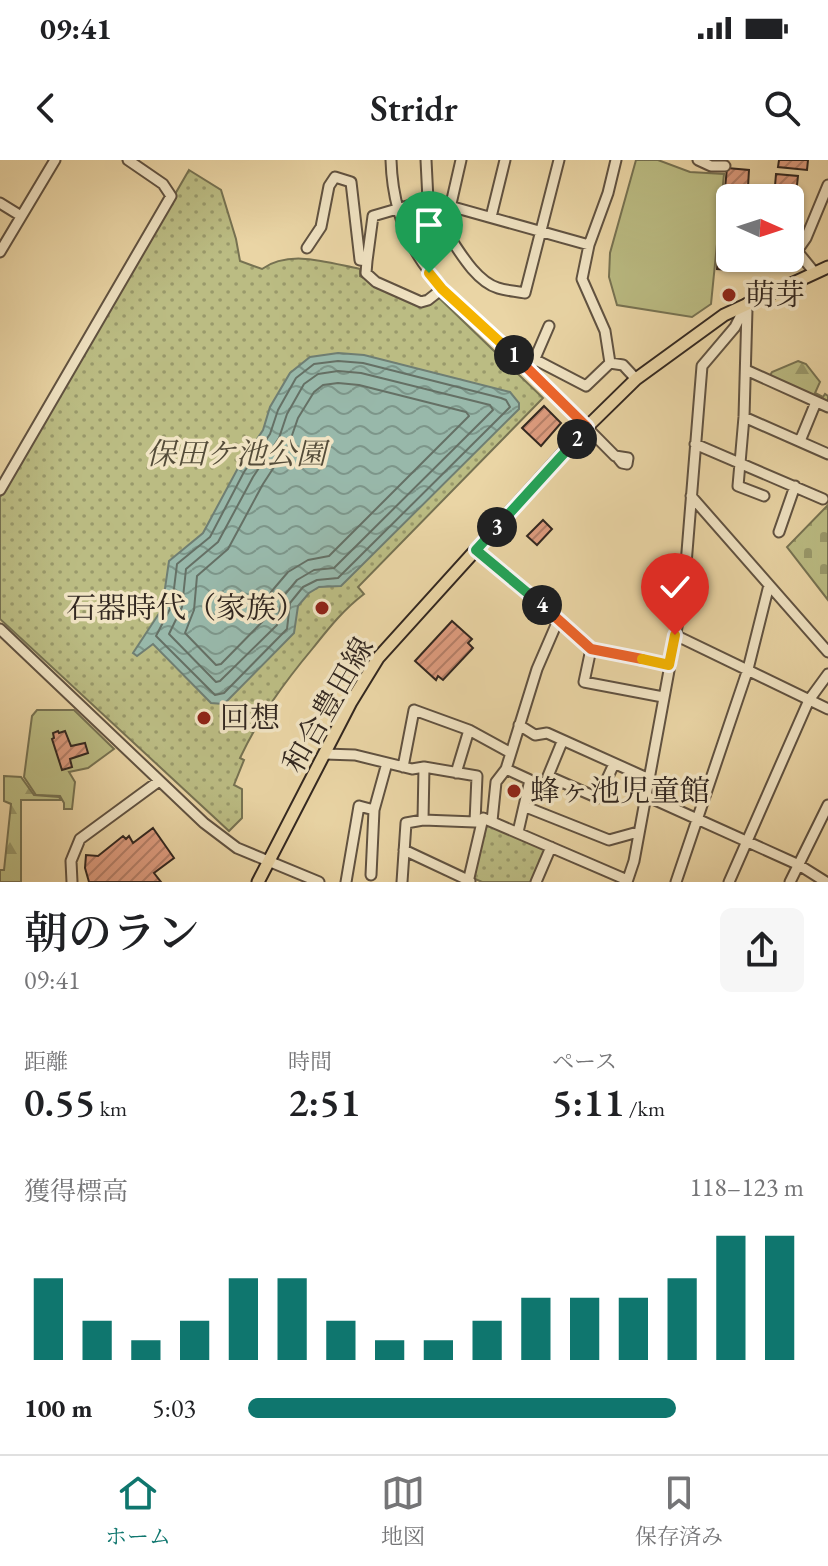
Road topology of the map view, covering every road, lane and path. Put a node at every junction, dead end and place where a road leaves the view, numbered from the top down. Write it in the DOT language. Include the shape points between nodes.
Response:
graph roads {
  1 [pos="55,160"];
  2 [pos="129,160"];
  3 [pos="391,160"];
  4 [pos="426,160"];
  5 [pos="461,160"];
  6 [pos="505,160"];
  7 [pos="559,160"];
  8 [pos="616,160"];
  9 [pos="698,160"];
  10 [pos="725,166"];
  11 [pos="828,185"];
  12 [pos="428,200"];
  13 [pos="0,203"];
  14 [pos="450,207"];
  15 [pos="397,209"];
  16 [pos="21,216"];
  17 [pos="491,217"];
  18 [pos="542,231"];
  19 [pos="589,245"];
  20 [pos="307,248"];
  21 [pos="0,252"];
  22 [pos="367,261"];
  23 [pos="828,267"];
  24 [pos="815,273"];
  25 [pos="442,289"];
  26 [pos="747,303"];
  27 [pos="549,326"];
  28 [pos="536,360"];
  29 [pos="610,363"];
  30 [pos="528,369"];
  31 [pos="746,370"];
  32 [pos="636,379"];
  33 [pos="816,402"];
  34 [pos="828,407"];
  35 [pos="744,417"];
  36 [pos="587,427"];
  37 [pos="800,441"];
  38 [pos="695,444"];
  39 [pos="828,454"];
  40 [pos="618,458"];
  41 [pos="741,462"];
  42 [pos="795,486"];
  43 [pos="0,490"];
  44 [pos="691,496"];
  45 [pos="764,496"];
  46 [pos="823,499"];
  47 [pos="779,532"];
  48 [pos="476,550"];
  49 [pos="769,585"];
  50 [pos="556,625"];
  51 [pos="0,629"];
  52 [pos="675,635"];
  53 [pos="591,649"];
  54 [pos="828,652"];
  55 [pos="669,665"];
  56 [pos="748,669"];
  57 [pos="828,674"];
  58 [pos="663,697"];
  59 [pos="809,700"];
  60 [pos="828,709"];
  61 [pos="519,725"];
  62 [pos="469,730"];
  63 [pos="562,742"];
  64 [pos="511,753"];
  65 [pos="325,754"];
  66 [pos="387,763"];
  67 [pos="614,764"];
  68 [pos="403,767"];
  69 [pos="424,767"];
  70 [pos="506,769"];
  71 [pos="456,773"];
  72 [pos="647,778"];
  73 [pos="159,781"];
  74 [pos="644,795"];
  75 [pos="828,805"];
  76 [pos="526,807"];
  77 [pos="374,810"];
  78 [pos="698,818"];
  79 [pos="423,820"];
  80 [pos="492,821"];
  81 [pos="518,832"];
  82 [pos="638,832"];
  83 [pos="746,841"];
  84 [pos="551,847"];
  85 [pos="404,850"];
  86 [pos="268,862"];
  87 [pos="799,865"];
  88 [pos="371,875"];
  89 [pos="470,881"];
  90 [pos="627,881"];
  91 [pos="72,882"];
  92 [pos="258,882"];
  93 [pos="319,882"];
  94 [pos="346,882"];
  95 [pos="402,882"];
  96 [pos="536,882"];
  97 [pos="676,882"];
  98 [pos="729,882"];
  99 [pos="790,882"];
  100 [pos="826,882"];
  1 -- 16 [label="street"];
  2 -- 43 [label="street" via="171,196"];
  3 -- 15 [label="street"];
  4 -- 12 [label="street"];
  5 -- 14 [label="street"];
  6 -- 17 [label="street"];
  7 -- 18 [label="street"];
  8 -- 19 [label="street"];
  9 -- 10 [label="street"];
  11 -- 24 [label="street" via="797,251"];
  12 -- 14 [label="street"];
  12 -- 15 [label="street"];
  13 -- 16 [label="street"];
  14 -- 17 [label="street"];
  14 -- 18 [label="street" via="445,230 470,265 496,288 525,293"];
  15 -- 22 [label="street" via="373,216"];
  15 -- 25 [label="street" via="419,260"];
  16 -- 21 [label="street"];
  17 -- 18 [label="street"];
  18 -- 19 [label="street"];
  19 -- 29 [label="street" via="582,279 599,312"];
  20 -- 22 [label="street" via="321,227 329,186 335,177 345,179 351,182 360,260"];
  22 -- 25 [label="street" via="366,273 376,282 421,302"];
  23 -- 24 [label="main road, 和合豊田線"];
  24 -- 26 [label="main road, 和合豊田線"];
  25 -- 30 [label="street"];
  26 -- 31 [label="street"];
  26 -- 32 [label="main road, 和合豊田線"];
  26 -- 38 [label="street" via="735,327 702,366"];
  27 -- 28 [label="street"];
  28 -- 29 [label="street" via="586,386"];
  28 -- 30 [label="street"];
  29 -- 32 [label="street" via="623,365"];
  30 -- 36 [label="street"];
  31 -- 33 [label="street"];
  31 -- 35 [label="street"];
  32 -- 36 [label="main road, 和合豊田線"];
  33 -- 34 [label="street"];
  33 -- 37 [label="street"];
  35 -- 37 [label="street"];
  35 -- 41 [label="street"];
  36 -- 40 [label="street"];
  36 -- 48 [label="main road, 和合豊田線"];
  37 -- 39 [label="street"];
  38 -- 41 [label="street"];
  38 -- 44 [label="street"];
  41 -- 42 [label="street"];
  41 -- 45 [label="street" via="738,486"];
  42 -- 46 [label="street"];
  42 -- 47 [label="street"];
  44 -- 49 [label="street"];
  44 -- 52 [label="street"];
  48 -- 53 [label="street"];
  48 -- 65 [label="main road, 和合豊田線" via="378,658"];
  49 -- 54 [label="street"];
  49 -- 56 [label="street"];
  50 -- 61 [label="street"];
  51 -- 73 [label="street"];
  52 -- 55 [label="street"];
  52 -- 56 [label="street"];
  53 -- 55 [label="street"];
  53 -- 58 [label="street" via="584,682"];
  55 -- 58 [label="street"];
  56 -- 59 [label="street"];
  56 -- 78 [label="street"];
  57 -- 59 [label="street"];
  58 -- 72 [label="street"];
  59 -- 60 [label="street"];
  59 -- 83 [label="street"];
  61 -- 63 [label="street"];
  61 -- 64 [label="street"];
  62 -- 64 [label="street"];
  62 -- 68 [label="street" via="414,710"];
  62 -- 71 [label="street"];
  63 -- 67 [label="street"];
  63 -- 67 [label="street" via="548,776 598,798"];
  64 -- 70 [label="street"];
  65 -- 66 [label="street"];
  65 -- 86 [label="main road, 和合豊田線"];
  66 -- 68 [label="street"];
  66 -- 77 [label="street"];
  67 -- 72 [label="street"];
  68 -- 69 [label="street"];
  69 -- 71 [label="street"];
  69 -- 79 [label="street"];
  70 -- 76 [label="street" via="530,780"];
  70 -- 80 [label="street" via="496,782"];
  71 -- 79 [label="street" via="477,776 475,822"];
  72 -- 74 [label="street"];
  73 -- 86 [label="street" via="237,848"];
  73 -- 91 [label="street" via="80,839 71,861"];
  74 -- 78 [label="street"];
  74 -- 82 [label="street"];
  75 -- 87 [label="street"];
  76 -- 81 [label="street"];
  76 -- 82 [label="street" via="609,840"];
  77 -- 88 [label="street"];
  77 -- 94 [label="street" via="359,806"];
  78 -- 83 [label="street"];
  78 -- 97 [label="street"];
  79 -- 85 [label="street" via="406,823"];
  80 -- 81 [label="street"];
  80 -- 89 [label="street" via="483,818"];
  81 -- 84 [label="street"];
  82 -- 90 [label="street"];
  83 -- 87 [label="street"];
  83 -- 98 [label="street"];
  84 -- 90 [label="street"];
  84 -- 96 [label="street"];
  85 -- 89 [label="street"];
  85 -- 95 [label="street"];
  86 -- 92 [label="main road, 和合豊田線"];
  86 -- 93 [label="street"];
  87 -- 99 [label="street"];
  87 -- 100 [label="street"];
}
